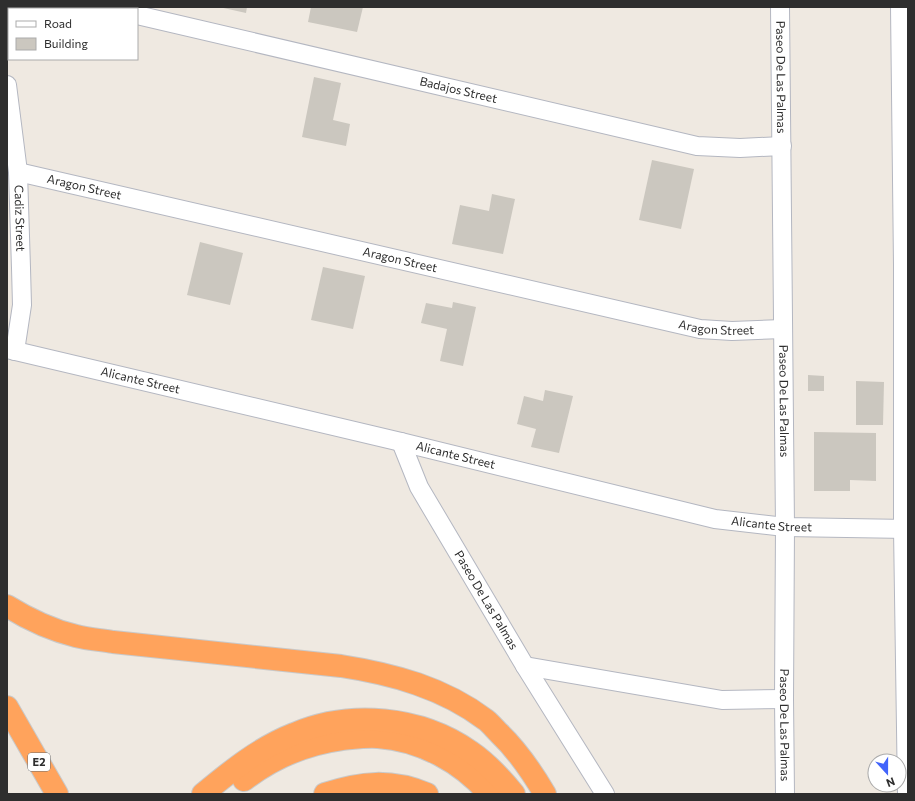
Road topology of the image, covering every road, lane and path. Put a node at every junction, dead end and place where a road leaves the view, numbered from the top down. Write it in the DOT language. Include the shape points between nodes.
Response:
graph roads {
  1 [pos="780,7"];
  2 [pos="900,7"];
  3 [pos="138,15"];
  4 [pos="7,85"];
  5 [pos="782,146"];
  6 [pos="18,172"];
  7 [pos="783,329"];
  8 [pos="11,350"];
  9 [pos="402,442"];
  10 [pos="785,527"];
  11 [pos="905,529"];
  12 [pos="7,606"];
  13 [pos="525,666"];
  14 [pos="784,699"];
  15 [pos="7,707"];
  16 [pos="57,794"];
  17 [pos="203,794"];
  18 [pos="226,794"];
  19 [pos="325,794"];
  20 [pos="427,794"];
  21 [pos="489,794"];
  22 [pos="514,794"];
  23 [pos="545,794"];
  24 [pos="605,794"];
  25 [pos="785,794"];
  26 [pos="906,794"];
  1 -- 5 [label="street, Paseo De Las Palmas"];
  2 -- 11 [label="street"];
  3 -- 5 [label="street, Badajos Street" via="697,146"];
  4 -- 6 [label="street, Cadiz Street"];
  5 -- 7 [label="street, Paseo De Las Palmas"];
  6 -- 7 [label="street, Aragon Street" via="700,329"];
  6 -- 8 [label="street, Cadiz Street" via="22,305"];
  7 -- 10 [label="street, Paseo De Las Palmas"];
  8 -- 9 [label="street, Alicante Street"];
  9 -- 10 [label="street, Alicante Street" via="715,519"];
  9 -- 13 [label="street, Paseo De Las Palmas" via="419,487"];
  10 -- 11 [label="street, Alicante Street"];
  10 -- 14 [label="street, Paseo De Las Palmas"];
  11 -- 26 [label="street"];
  12 -- 23 [label="highway" via="36,622 76,636 341,666 408,680 444,695 487,721 517,752"];
  13 -- 14 [label="street" via="722,700"];
  13 -- 24 [label="street, Paseo De Las Palmas"];
  14 -- 25 [label="street, Paseo De Las Palmas"];
  15 -- 16 [label="highway, E2"];
  17 -- 22 [label="highway" via="233,769 266,747 294,734 336,722 378,720 412,726 455,742 487,765"];
  18 -- 21 [label="highway" via="260,768 299,749 333,741 377,737 406,742 440,755 462,769"];
  19 -- 20 [label="highway" via="367,784 403,786"];
}
